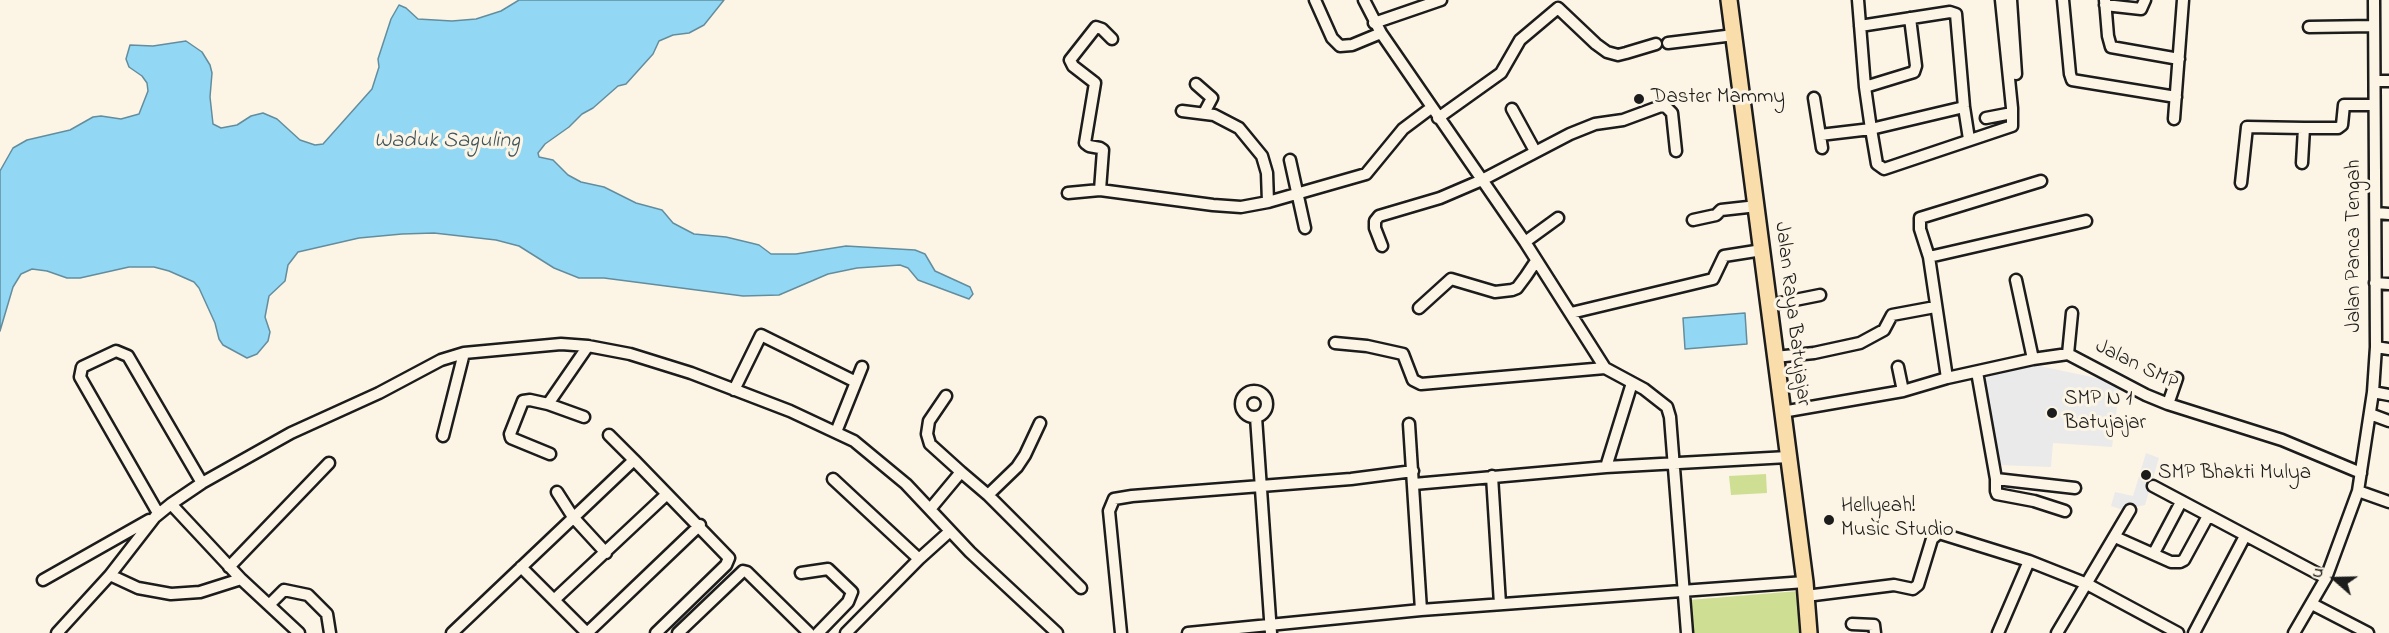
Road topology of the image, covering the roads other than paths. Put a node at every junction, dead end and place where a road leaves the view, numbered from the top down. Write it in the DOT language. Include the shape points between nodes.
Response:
graph roads {
  1 [pos="1315,0"];
  2 [pos="1364,0"];
  3 [pos="1441,0"];
  4 [pos="1729,0"];
  5 [pos="1858,0"];
  6 [pos="2001,0"];
  7 [pos="2011,0"];
  8 [pos="2063,0"];
  9 [pos="2145,0"];
  10 [pos="2183,0"];
  11 [pos="2374,0"];
  12 [pos="2105,3"];
  13 [pos="1558,4"];
  14 [pos="1910,18"];
  15 [pos="1374,23"];
  16 [pos="1860,26"];
  17 [pos="2374,26"];
  18 [pos="2309,27"];
  19 [pos="1381,33"];
  20 [pos="1734,35"];
  21 [pos="1112,39"];
  22 [pos="1668,43"];
  23 [pos="1656,44"];
  24 [pos="2179,59"];
  25 [pos="2375,81"];
  26 [pos="2389,81"];
  27 [pos="1196,84"];
  28 [pos="1864,87"];
  29 [pos="1814,98"];
  30 [pos="2176,98"];
  31 [pos="2374,105"];
  32 [pos="1964,106"];
  33 [pos="1431,108"];
  34 [pos="1512,109"];
  35 [pos="1182,111"];
  36 [pos="2012,111"];
  37 [pos="1204,113"];
  38 [pos="1438,118"];
  39 [pos="1986,118"];
  40 [pos="2174,118"];
  41 [pos="2304,128"];
  42 [pos="1870,129"];
  43 [pos="1820,135"];
  44 [pos="1970,139"];
  45 [pos="1822,148"];
  46 [pos="1535,151"];
  47 [pos="1676,151"];
  48 [pos="1290,160"];
  49 [pos="2302,163"];
  50 [pos="1482,180"];
  51 [pos="2041,181"];
  52 [pos="2241,183"];
  53 [pos="1100,190"];
  54 [pos="1068,193"];
  55 [pos="1299,194"];
  56 [pos="1268,202"];
  57 [pos="1757,206"];
  58 [pos="2376,213"];
  59 [pos="2389,213"];
  60 [pos="1558,218"];
  61 [pos="1694,220"];
  62 [pos="2086,221"];
  63 [pos="1305,228"];
  64 [pos="1524,242"];
  65 [pos="1382,246"];
  66 [pos="1762,250"];
  67 [pos="1929,257"];
  68 [pos="1536,261"];
  69 [pos="2016,280"];
  70 [pos="2375,283"];
  71 [pos="2389,284"];
  72 [pos="1820,295"];
  73 [pos="1770,305"];
  74 [pos="1935,307"];
  75 [pos="1419,308"];
  76 [pos="2072,312"];
  77 [pos="1571,313"];
  78 [pos="1335,343"];
  79 [pos="588,346"];
  80 [pos="2376,347"];
  81 [pos="2389,349"];
  82 [pos="464,353"];
  83 [pos="2068,354"];
  84 [pos="1775,357"];
  85 [pos="2033,359"];
  86 [pos="862,367"];
  87 [pos="1898,367"];
  88 [pos="1605,368"];
  89 [pos="1977,372"];
  90 [pos="1947,378"];
  91 [pos="2177,378"];
  92 [pos="856,382"];
  93 [pos="1632,383"];
  94 [pos="734,390"];
  95 [pos="1903,392"];
  96 [pos="2373,392"];
  97 [pos="2389,395"];
  98 [pos="946,396"];
  99 [pos="548,404"];
  100 [pos="2168,404"];
  101 [pos="1782,412"];
  102 [pos="2370,414"];
  103 [pos="584,417"];
  104 [pos="1256,417"];
  105 [pos="2389,421"];
  106 [pos="1040,423"];
  107 [pos="1409,424"];
  108 [pos="836,432"];
  109 [pos="609,435"];
  110 [pos="443,436"];
  111 [pos="550,454"];
  112 [pos="1788,458"];
  113 [pos="634,460"];
  114 [pos="329,463"];
  115 [pos="1673,465"];
  116 [pos="1606,467"];
  117 [pos="1413,471"];
  118 [pos="961,472"];
  119 [pos="2361,473"];
  120 [pos="1492,476"];
  121 [pos="833,478"];
  122 [pos="1996,479"];
  123 [pos="202,483"];
  124 [pos="1414,484"];
  125 [pos="1259,485"];
  126 [pos="2153,486"];
  127 [pos="2075,488"];
  128 [pos="2358,491"];
  129 [pos="557,492"];
  130 [pos="667,494"];
  131 [pos="988,495"];
  132 [pos="2181,502"];
  133 [pos="2389,502"];
  134 [pos="171,504"];
  135 [pos="931,508"];
  136 [pos="2065,510"];
  137 [pos="2130,510"];
  138 [pos="156,515"];
  139 [pos="2208,516"];
  140 [pos="573,517"];
  141 [pos="700,525"];
  142 [pos="949,532"];
  143 [pos="2245,536"];
  144 [pos="2115,537"];
  145 [pos="606,553"];
  146 [pos="2154,553"];
  147 [pos="919,559"];
  148 [pos="2029,561"];
  149 [pos="229,567"];
  150 [pos="520,567"];
  151 [pos="801,573"];
  152 [pos="110,575"];
  153 [pos="2326,578"];
  154 [pos="241,579"];
  155 [pos="43,580"];
  156 [pos="2087,584"];
  157 [pos="1081,588"];
  158 [pos="1806,589"];
  159 [pos="1684,592"];
  160 [pos="554,600"];
  161 [pos="1500,604"];
  162 [pos="2312,604"];
  163 [pos="269,605"];
  164 [pos="1421,610"];
  165 [pos="1852,624"];
  166 [pos="1271,628"];
  167 [pos="2159,629"];
  168 [pos="1238,630"];
  169 [pos="57,633"];
  170 [pos="299,633"];
  171 [pos="330,633"];
  172 [pos="452,633"];
  173 [pos="587,633"];
  174 [pos="656,633"];
  175 [pos="678,633"];
  176 [pos="809,633"];
  177 [pos="818,633"];
  178 [pos="846,633"];
  179 [pos="1057,633"];
  180 [pos="1121,633"];
  181 [pos="1191,633"];
  182 [pos="1687,633"];
  183 [pos="1809,633"];
  184 [pos="1875,633"];
  185 [pos="1998,633"];
  186 [pos="2058,633"];
  187 [pos="2178,633"];
  188 [pos="2193,633"];
  189 [pos="2294,633"];
  190 [pos="2367,633"];
  1 -- 19 [label="street" via="1332,38 1340,46"];
  2 -- 15 [label="street"];
  3 -- 15 [label="street"];
  4 -- 20 [label="highway, Jalan Raya Batujajar"];
  5 -- 16 [label="street"];
  6 -- 36 [label="street"];
  7 -- 36 [label="street" via="2018,102"];
  8 -- 30 [label="street" via="2072,80"];
  9 -- 12 [label="street" via="2140,9"];
  10 -- 24 [label="street"];
  11 -- 17 [label="street, Jalan Panca Tengah"];
  12 -- 24 [label="street" via="2111,47"];
  13 -- 23 [label="street" via="1607,52 1626,54"];
  13 -- 38 [label="street" via="1520,40 1501,72"];
  14 -- 16 [label="street"];
  14 -- 28 [label="street" via="1914,72"];
  14 -- 32 [label="street" via="1956,14"];
  15 -- 19 [label="street"];
  16 -- 28 [label="street"];
  17 -- 18 [label="street"];
  17 -- 25 [label="street, Jalan Panca Tengah"];
  19 -- 33 [label="street"];
  20 -- 22 [label="street"];
  20 -- 57 [label="highway, Jalan Raya Batujajar"];
  21 -- 53 [label="street" via="1096,27 1070,60 1095,83 1086,143 1103,150"];
  24 -- 30 [label="street"];
  25 -- 26 [label="street"];
  25 -- 31 [label="street, Jalan Panca Tengah"];
  27 -- 37 [label="street" via="1212,98"];
  28 -- 42 [label="street"];
  29 -- 43 [label="street"];
  30 -- 40 [label="street"];
  31 -- 41 [label="street" via="2344,105 2338,128"];
  31 -- 58 [label="street, Jalan Panca Tengah"];
  32 -- 42 [label="street"];
  32 -- 44 [label="street"];
  33 -- 38 [label="street"];
  33 -- 55 [label="street" via="1403,129 1366,174"];
  34 -- 46 [label="street"];
  35 -- 37 [label="street"];
  36 -- 39 [label="street"];
  36 -- 44 [label="street" via="2011,128"];
  37 -- 56 [label="street" via="1239,128 1262,156"];
  38 -- 50 [label="street"];
  41 -- 49 [label="street"];
  41 -- 52 [label="street" via="2247,127"];
  42 -- 43 [label="street"];
  42 -- 44 [label="street" via="1877,164 1884,169"];
  43 -- 45 [label="street"];
  46 -- 47 [label="street" via="1595,124 1623,120 1661,106 1672,113"];
  46 -- 50 [label="street"];
  48 -- 55 [label="street"];
  50 -- 64 [label="street"];
  50 -- 65 [label="street" via="1440,198 1379,216 1375,228"];
  51 -- 67 [label="street" via="1920,218"];
  53 -- 54 [label="street"];
  53 -- 56 [label="street" via="1213,206 1241,207"];
  55 -- 56 [label="street"];
  55 -- 63 [label="street"];
  57 -- 61 [label="street" via="1721,210"];
  57 -- 66 [label="highway, Jalan Raya Batujajar"];
  58 -- 59 [label="street"];
  58 -- 70 [label="street, Jalan Panca Tengah"];
  60 -- 64 [label="street"];
  62 -- 67 [label="street"];
  64 -- 68 [label="street"];
  66 -- 73 [label="highway, Jalan Raya Batujajar"];
  66 -- 77 [label="street" via="1724,256 1713,279"];
  67 -- 74 [label="street"];
  68 -- 75 [label="street" via="1512,290 1495,292 1451,279"];
  68 -- 77 [label="street"];
  69 -- 85 [label="street"];
  70 -- 71 [label="street"];
  70 -- 80 [label="street, Jalan Panca Tengah"];
  72 -- 73 [label="street"];
  73 -- 84 [label="highway, Jalan Raya Batujajar"];
  74 -- 84 [label="street" via="1892,315 1884,330 1860,343"];
  74 -- 90 [label="street"];
  76 -- 83 [label="street"];
  77 -- 88 [label="street"];
  78 -- 88 [label="street" via="1403,354 1413,380 1421,384"];
  79 -- 82 [label="street" via="561,344"];
  79 -- 94 [label="street" via="640,357"];
  79 -- 99 [label="street"];
  80 -- 81 [label="street"];
  80 -- 96 [label="street, Jalan Panca Tengah"];
  82 -- 110 [label="street"];
  82 -- 123 [label="street" via="441,360 291,433"];
  83 -- 85 [label="street, Jalan SMP"];
  83 -- 100 [label="street, Jalan SMP"];
  84 -- 101 [label="highway, Jalan Raya Batujajar"];
  85 -- 89 [label="street, Jalan SMP"];
  86 -- 92 [label="street"];
  87 -- 95 [label="street"];
  88 -- 93 [label="street"];
  89 -- 90 [label="street, Jalan SMP"];
  89 -- 122 [label="street"];
  90 -- 95 [label="street, Jalan SMP"];
  91 -- 100 [label="street"];
  92 -- 94 [label="street" via="761,335"];
  92 -- 108 [label="street"];
  93 -- 115 [label="street" via="1667,407"];
  93 -- 116 [label="street"];
  94 -- 108 [label="street"];
  95 -- 101 [label="street, Jalan SMP"];
  96 -- 97 [label="street"];
  96 -- 102 [label="street, Jalan Panca Tengah"];
  98 -- 118 [label="street" via="929,421 927,434 930,444"];
  99 -- 103 [label="street"];
  99 -- 111 [label="street" via="523,400 510,434"];
  100 -- 119 [label="street, Jalan SMP" via="2282,440"];
  101 -- 112 [label="highway, Jalan Raya Batujajar"];
  102 -- 105 [label="street"];
  102 -- 119 [label="street, Jalan Panca Tengah"];
  104 -- 125 [label="street"];
  106 -- 131 [label="street" via="1017,467"];
  107 -- 117 [label="street"];
  108 -- 135 [label="street" via="854,441"];
  109 -- 113 [label="street"];
  112 -- 115 [label="street"];
  112 -- 158 [label="highway, Jalan Raya Batujajar"];
  113 -- 130 [label="street"];
  113 -- 140 [label="street"];
  114 -- 149 [label="street"];
  115 -- 116 [label="street"];
  115 -- 159 [label="street"];
  116 -- 120 [label="street"];
  117 -- 124 [label="street"];
  117 -- 125 [label="street"];
  118 -- 131 [label="street"];
  118 -- 135 [label="street"];
  119 -- 128 [label="street, Jalan Panca Tengah"];
  120 -- 124 [label="street"];
  120 -- 161 [label="street"];
  121 -- 147 [label="street"];
  122 -- 127 [label="street"];
  122 -- 136 [label="street" via="1997,494"];
  123 -- 134 [label="street"];
  123 -- 138 [label="street" via="128,356 116,351 82,367 80,377"];
  124 -- 164 [label="street"];
  125 -- 166 [label="street"];
  125 -- 180 [label="street" via="1114,500 1110,511"];
  126 -- 132 [label="street"];
  128 -- 133 [label="street"];
  128 -- 153 [label="street, Jalan Panca Tengah"];
  129 -- 140 [label="street"];
  130 -- 141 [label="street"];
  130 -- 145 [label="street"];
  131 -- 157 [label="street"];
  132 -- 139 [label="street"];
  132 -- 146 [label="street"];
  134 -- 138 [label="street"];
  134 -- 149 [label="street"];
  135 -- 142 [label="street"];
  137 -- 144 [label="street"];
  138 -- 152 [label="street"];
  138 -- 155 [label="street"];
  139 -- 143 [label="street"];
  139 -- 146 [label="street" via="2184,560 2171,562"];
  140 -- 145 [label="street"];
  140 -- 150 [label="street"];
  141 -- 173 [label="street"];
  141 -- 174 [label="street" via="729,555 729,560"];
  142 -- 147 [label="street"];
  142 -- 179 [label="street"];
  143 -- 153 [label="street"];
  143 -- 188 [label="street"];
  144 -- 146 [label="street"];
  144 -- 156 [label="street"];
  145 -- 160 [label="street"];
  147 -- 178 [label="street"];
  148 -- 156 [label="street"];
  148 -- 158 [label="street" via="1939,533 1932,539 1918,585 1913,589 1894,585"];
  148 -- 185 [label="street"];
  149 -- 154 [label="street"];
  150 -- 160 [label="street"];
  150 -- 172 [label="street"];
  151 -- 177 [label="street" via="828,569 852,592 848,602"];
  152 -- 154 [label="street" via="138,588 171,594 200,592"];
  152 -- 169 [label="street"];
  153 -- 162 [label="street, Jalan Panca Tengah"];
  154 -- 163 [label="street"];
  156 -- 167 [label="street"];
  156 -- 186 [label="street"];
  158 -- 159 [label="street"];
  158 -- 183 [label="highway, Jalan Raya Batujajar"];
  159 -- 161 [label="street"];
  159 -- 182 [label="street"];
  160 -- 173 [label="street"];
  161 -- 164 [label="street"];
  162 -- 189 [label="street, Jalan Panca Tengah"];
  162 -- 190 [label="street"];
  163 -- 170 [label="street"];
  163 -- 171 [label="street" via="284,590 308,595 327,614"];
  164 -- 166 [label="street"];
  165 -- 184 [label="street" via="1874,625"];
  166 -- 168 [label="street"];
  167 -- 187 [label="street"];
  168 -- 181 [label="street"];
  175 -- 176 [label="street" via="743,571"];
}
